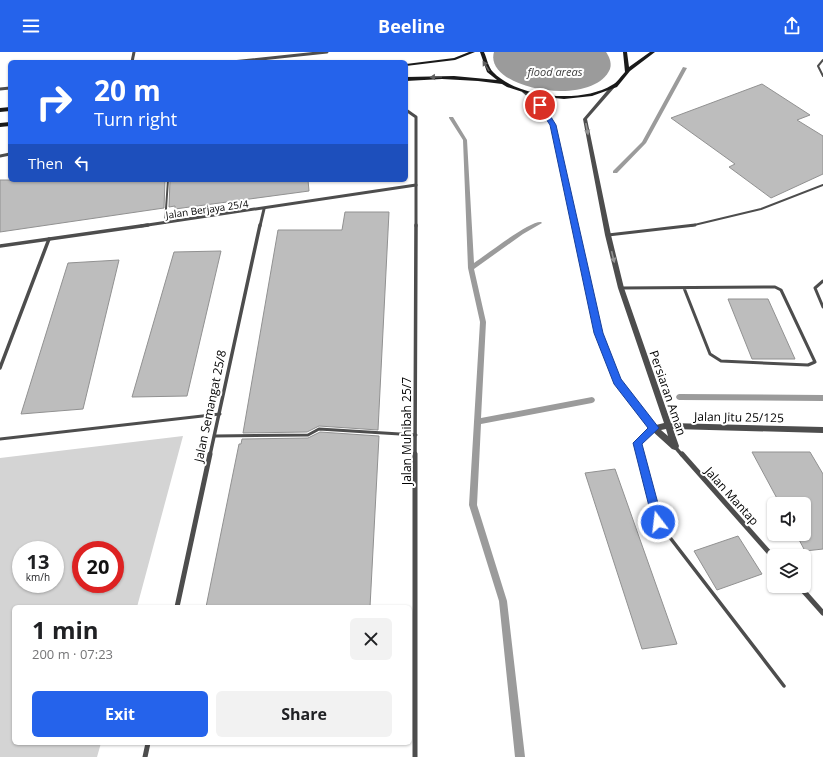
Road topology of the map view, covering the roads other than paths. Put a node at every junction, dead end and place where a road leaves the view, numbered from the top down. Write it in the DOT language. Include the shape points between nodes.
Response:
graph roads {
  1 [pos="327,52"];
  2 [pos="473,52"];
  3 [pos="482,52"];
  4 [pos="625,52"];
  5 [pos="653,52"];
  6 [pos="251,60"];
  7 [pos="823,60"];
  8 [pos="408,65"];
  9 [pos="629,70"];
  10 [pos="823,76"];
  11 [pos="408,80"];
  12 [pos="502,82"];
  13 [pos="614,87"];
  14 [pos="524,92"];
  15 [pos="408,111"];
  16 [pos="168,182"];
  17 [pos="823,185"];
  18 [pos="416,186"];
  19 [pos="264,209"];
  20 [pos="165,223"];
  21 [pos="608,235"];
  22 [pos="49,239"];
  23 [pos="0,246"];
  24 [pos="823,281"];
  25 [pos="621,288"];
  26 [pos="684,288"];
  27 [pos="823,307"];
  28 [pos="0,368"];
  29 [pos="220,414"];
  30 [pos="668,426"];
  31 [pos="654,428"];
  32 [pos="823,430"];
  33 [pos="416,434"];
  34 [pos="214,436"];
  35 [pos="0,439"];
  36 [pos="675,447"];
  37 [pos="767,550"];
  38 [pos="805,593"];
  39 [pos="177,605"];
  40 [pos="823,613"];
  41 [pos="784,686"];
  42 [pos="148,745"];
  43 [pos="146,757"];
  44 [pos="415,757"];
  1 -- 6 [label="street"];
  2 -- 8 [label="main road" via="455,59"];
  12 -- 3 [label="main road, one-way" via="489,71 482,60"];
  4 -- 9 [label="main road" via="629,60"];
  5 -- 9 [label="main road"];
  7 -- 10 [label="lane" via="818,66"];
  9 -- 13 [label="main road"];
  12 -- 11 [label="main road, one-way" via="447,76"];
  12 -- 14 [label="main road"];
  13 -- 14 [label="main road" via="596,94 573,98 548,97"];
  13 -- 21 [label="street, Persiaran Aman, one-way" via="585,119"];
  14 -- 31 [label="street, Persiaran Aman" via="540,105 553,125 598,333 617,381"];
  15 -- 18 [label="street, Jalan Muhibah 25/7" via="416,117"];
  16 -- 20 [label="lane"];
  17 -- 21 [label="lane" via="761,209 692,226"];
  18 -- 19 [label="street, Jalan Berjaya 25/4"];
  18 -- 33 [label="street, Jalan Muhibah 25/7"];
  19 -- 20 [label="street, Jalan Berjaya 25/4"];
  19 -- 29 [label="street, Jalan Semangat 25/8"];
  20 -- 22 [label="street, Jalan Berjaya 25/4"];
  21 -- 25 [label="street, Persiaran Aman, one-way"];
  22 -- 23 [label="street, Jalan Berjaya 25/4"];
  22 -- 28 [label="street"];
  24 -- 27 [label="lane" via="815,288"];
  25 -- 26 [label="lane"];
  25 -- 30 [label="street, Persiaran Aman"];
  26 -- 26 [label="lane" via="710,354 721,361 808,365 815,362 781,290 775,287"];
  29 -- 34 [label="street, Jalan Semangat 25/8"];
  29 -- 35 [label="lane"];
  30 -- 31 [label="street, Jalan Jitu 25/125"];
  30 -- 32 [label="street, Jalan Jitu 25/125"];
  30 -- 36 [label="street, Persiaran Aman"];
  31 -- 36 [label="street, Persiaran Aman"];
  31 -- 41 [label="lane" via="637,443 658,522"];
  33 -- 34 [label="lane" via="319,429 308,435"];
  33 -- 44 [label="street, Jalan Muhibah 25/7"];
  34 -- 39 [label="street, Jalan Semangat 25/8"];
  36 -- 37 [label="street, Jalan Mantap"];
  38 -- 40 [label="street"];
  42 -- 43 [label="street"];
}
